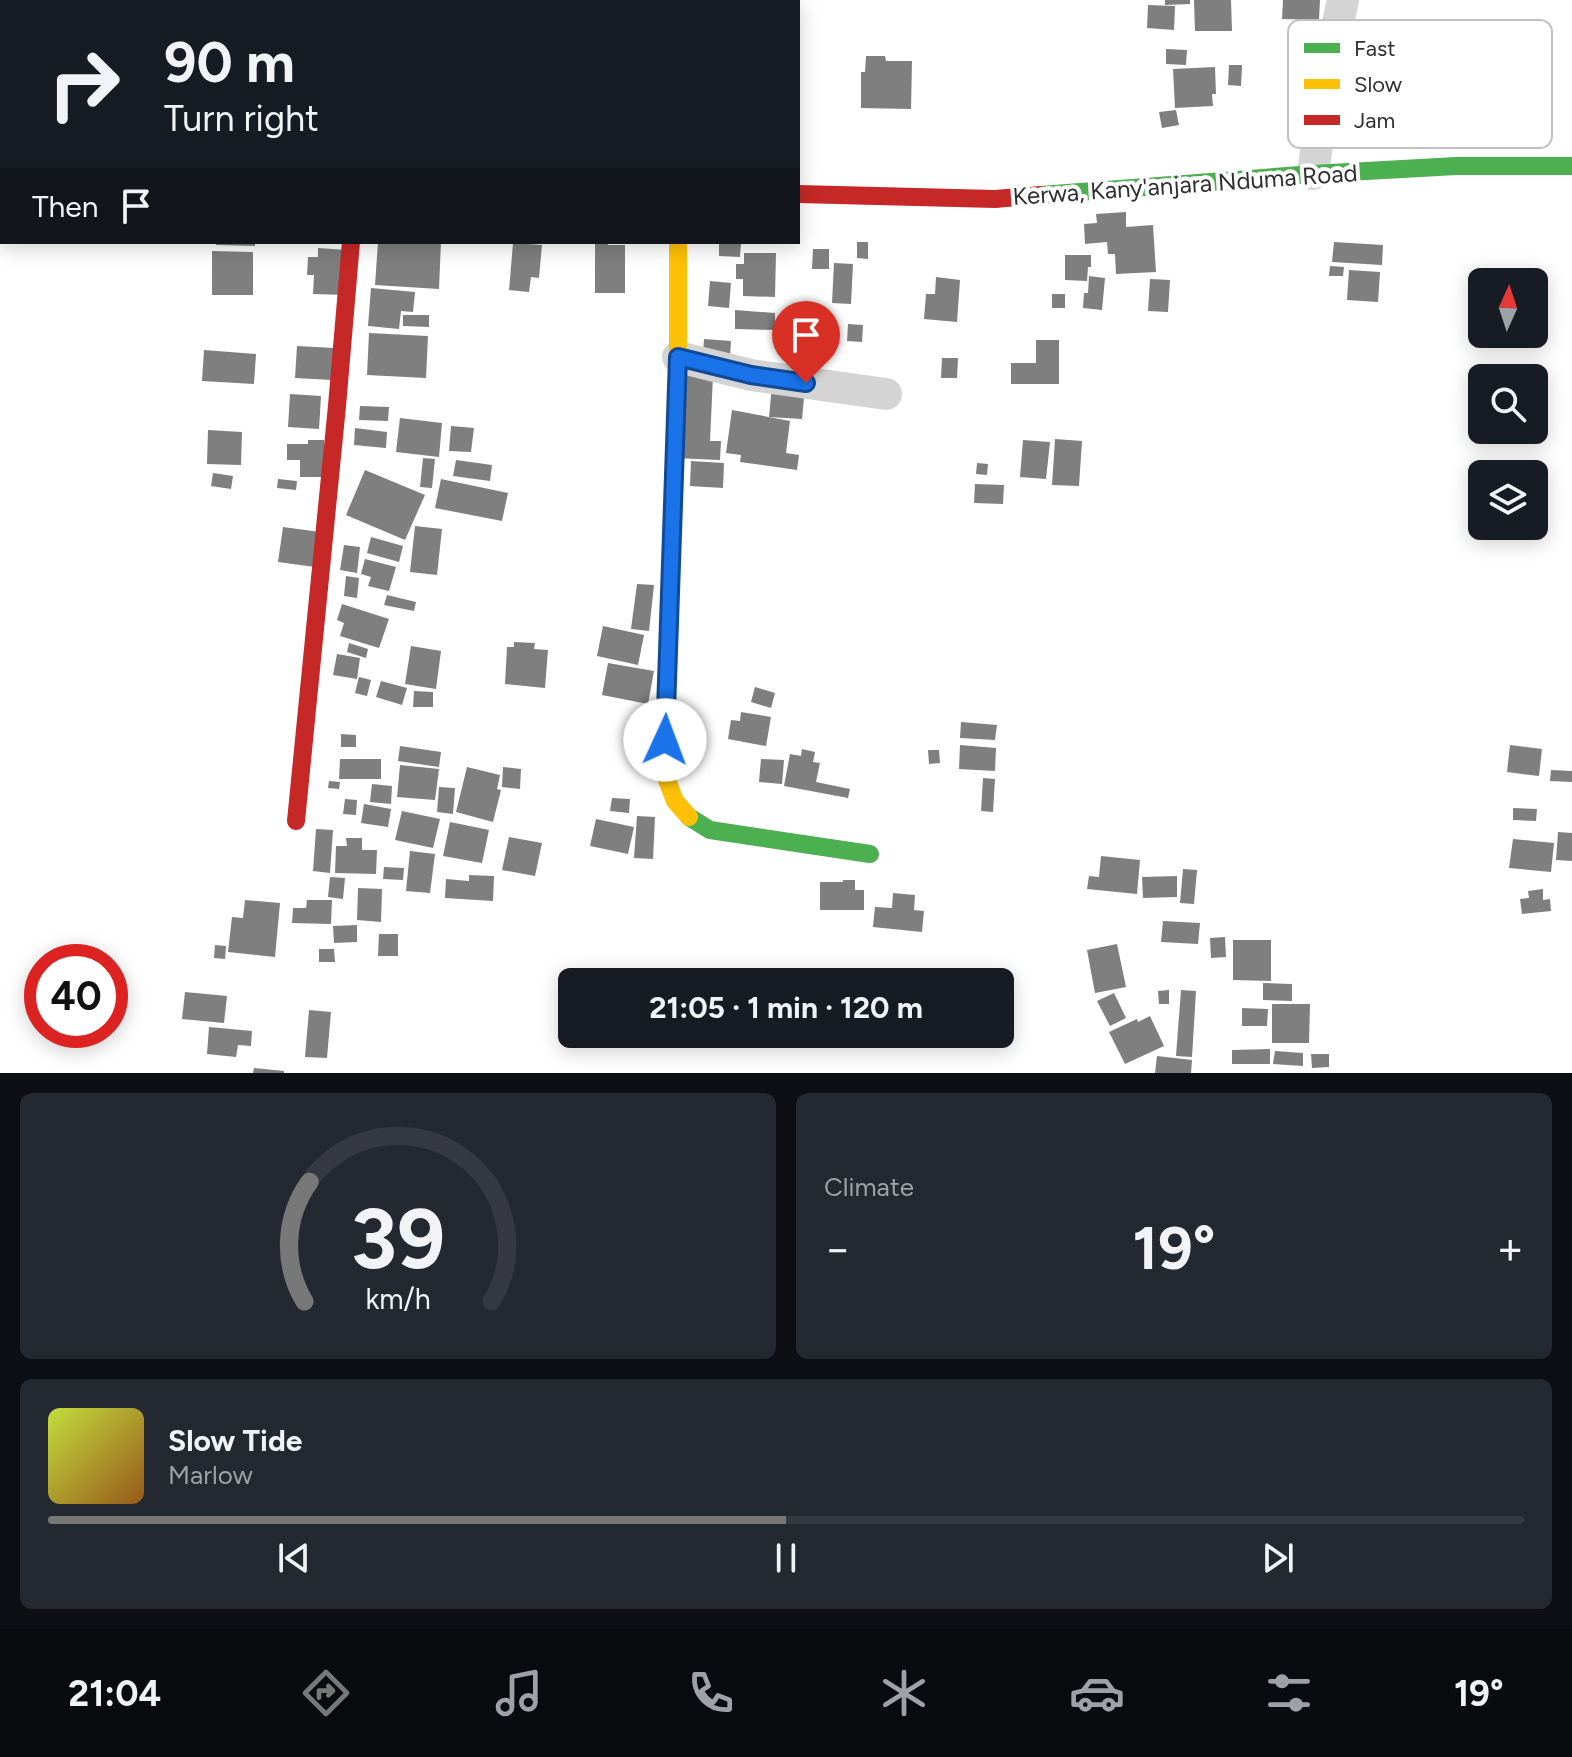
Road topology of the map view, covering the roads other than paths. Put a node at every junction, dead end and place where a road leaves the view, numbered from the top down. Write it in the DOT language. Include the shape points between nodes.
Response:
graph roads {
  1 [pos="1343,0"];
  2 [pos="1339,20"];
  3 [pos="1317,148"];
  4 [pos="1572,166"];
  5 [pos="1313,174"];
  6 [pos="800,194"];
  7 [pos="351,244"];
  8 [pos="678,244"];
  9 [pos="678,357"];
  10 [pos="886,394"];
  11 [pos="296,821"];
  12 [pos="870,854"];
  1 -- 2 [label="street"];
  3 -- 5 [label="street"];
  4 -- 5 [label="street, Kerwa, Kany'anjara Nduma Road"];
  5 -- 6 [label="street, Kerwa, Kany'anjara Nduma Road" via="995,199"];
  7 -- 11 [label="street"];
  8 -- 9 [label="street"];
  9 -- 10 [label="street" via="751,375"];
  9 -- 12 [label="street" via="664,772 668,789 676,805 710,830"];
}
